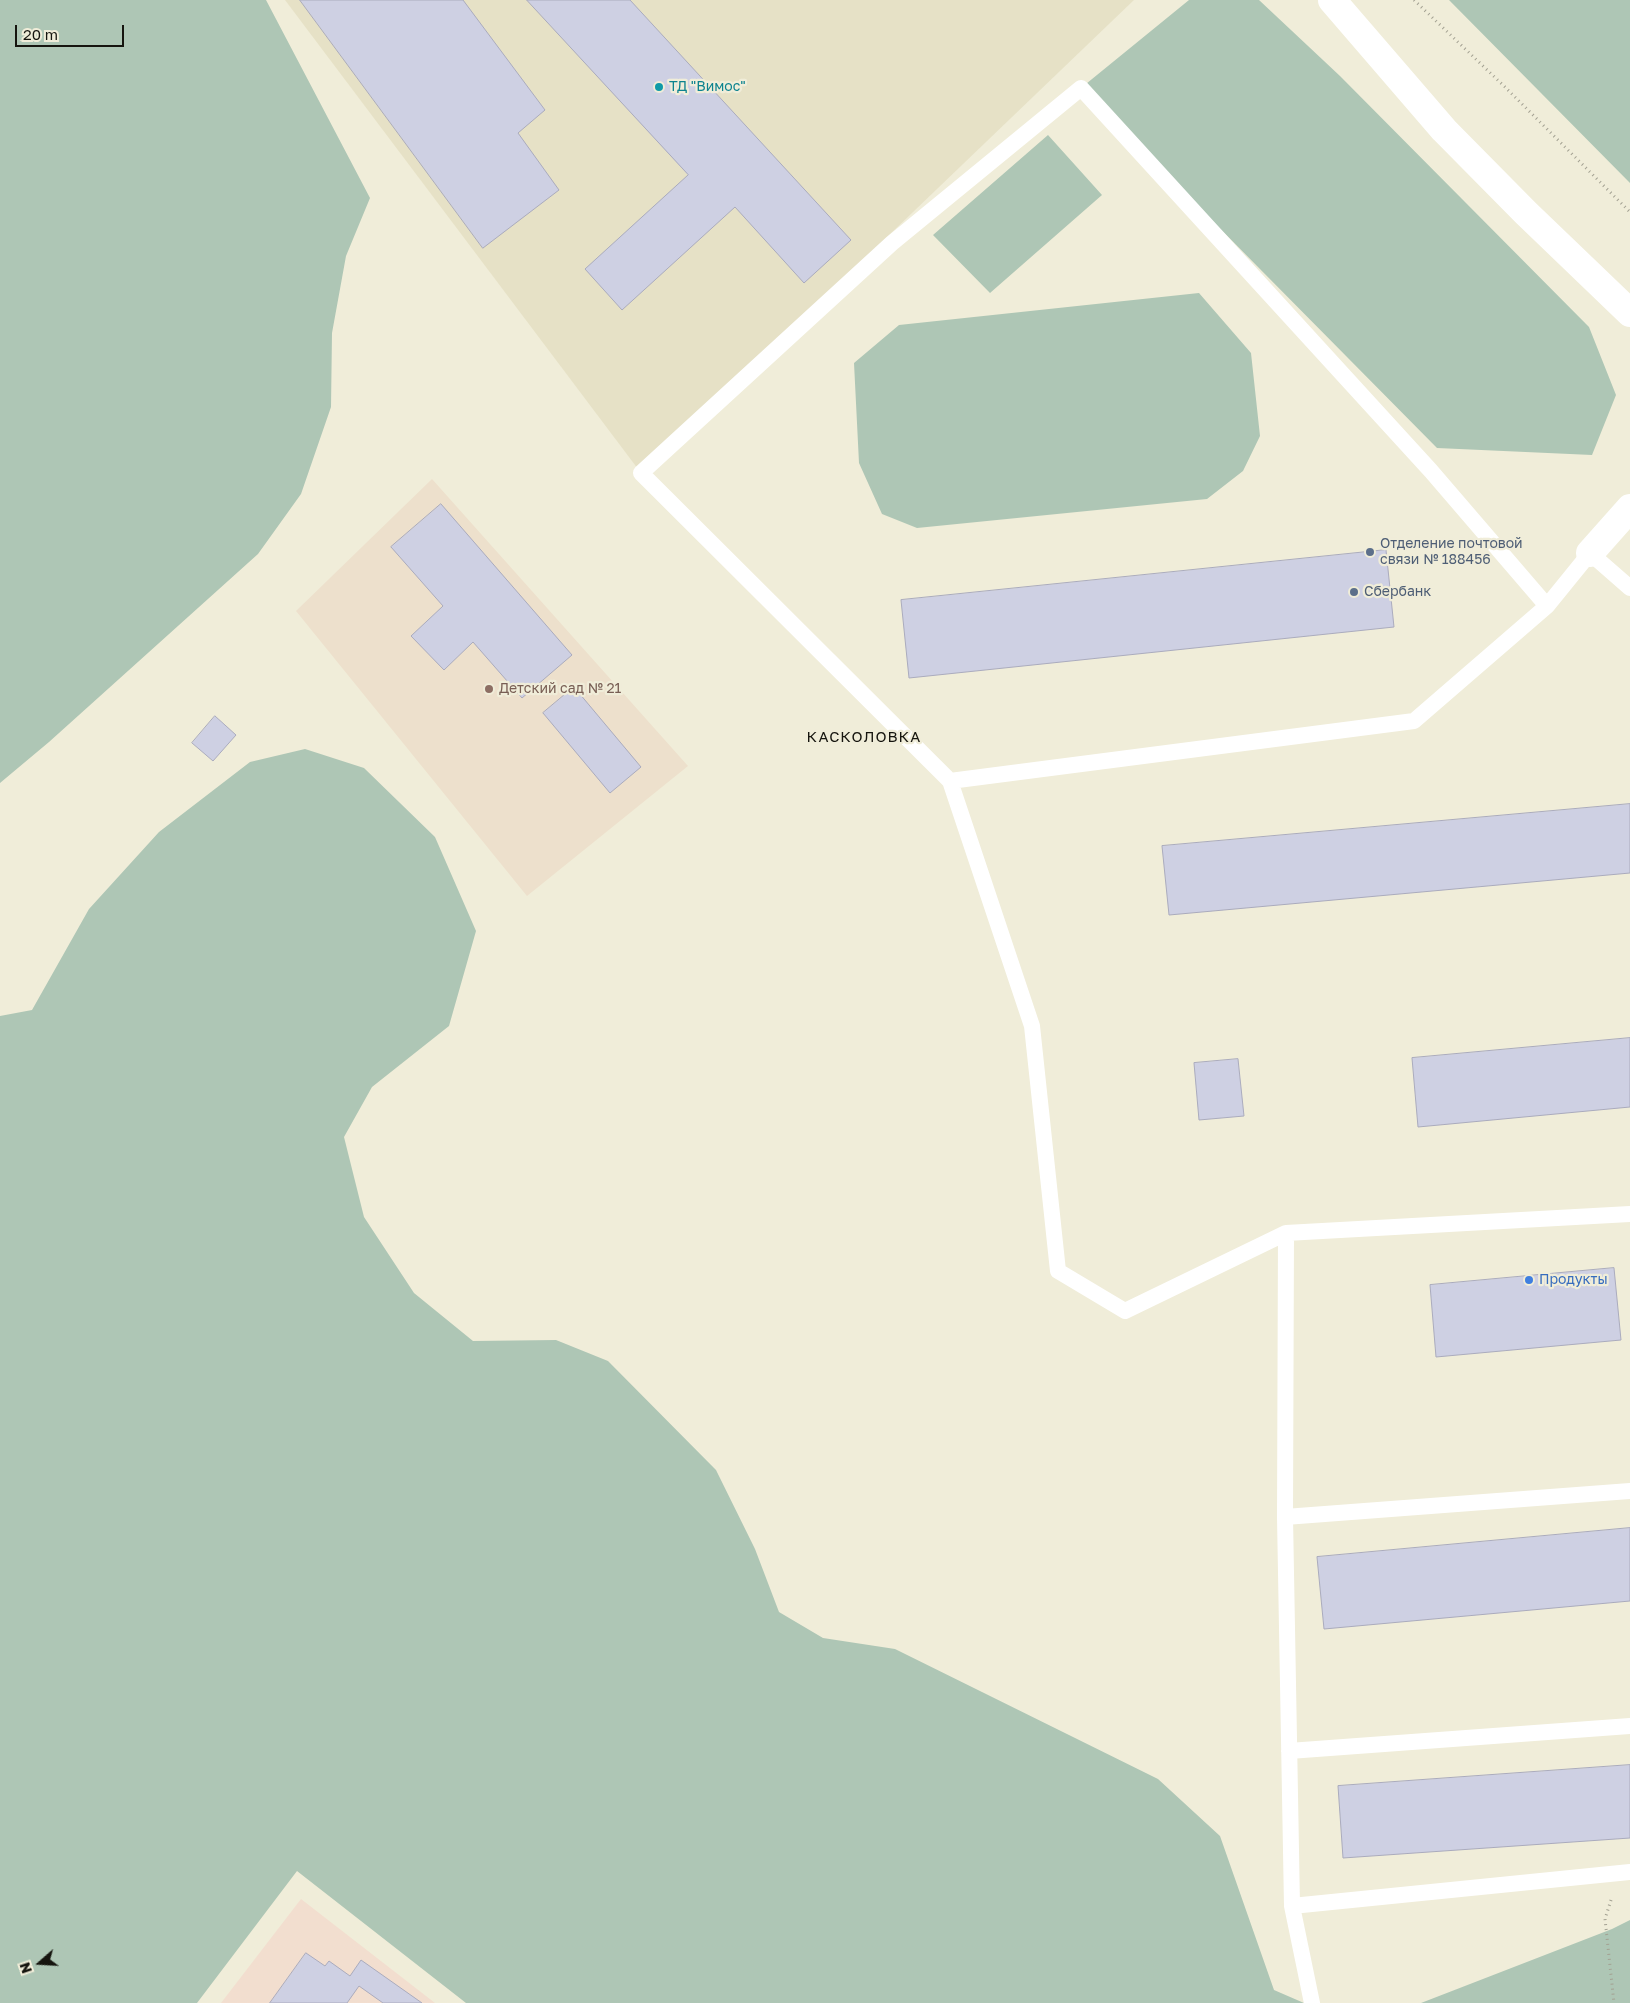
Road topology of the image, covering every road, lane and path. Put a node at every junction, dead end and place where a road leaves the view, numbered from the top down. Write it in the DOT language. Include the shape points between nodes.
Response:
graph roads {
  1 [pos="1332,0"];
  2 [pos="1414,0"];
  3 [pos="1630,212"];
  4 [pos="1630,313"];
  5 [pos="1630,508"];
  6 [pos="1590,553"];
  7 [pos="1630,588"];
  8 [pos="1547,606"];
  9 [pos="950,781"];
  10 [pos="1630,1214"];
  11 [pos="1286,1233"];
  12 [pos="1630,1491"];
  13 [pos="1285,1517"];
  14 [pos="1630,1726"];
  15 [pos="1289,1751"];
  16 [pos="1625,1873"];
  17 [pos="1292,1906"];
  18 [pos="1312,2003"];
  19 [pos="1614,2003"];
  1 -- 4 [label="main road" via="1444,130"];
  2 -- 3 [label="path"];
  5 -- 6 [label="main road"];
  6 -- 7 [label="lane"];
  6 -- 8 [label="lane"];
  8 -- 9 [label="lane" via="1414,721"];
  8 -- 9 [label="lane" via="1431,472 1081,88 892,242 641,473"];
  9 -- 11 [label="lane" via="1032,1026 1058,1271 1125,1311"];
  10 -- 11 [label="lane"];
  11 -- 13 [label="lane"];
  12 -- 13 [label="lane"];
  13 -- 15 [label="lane"];
  14 -- 15 [label="lane"];
  15 -- 17 [label="lane"];
  16 -- 17 [label="lane"];
  16 -- 19 [label="path" via="1605,1919"];
  17 -- 18 [label="lane"];
}
